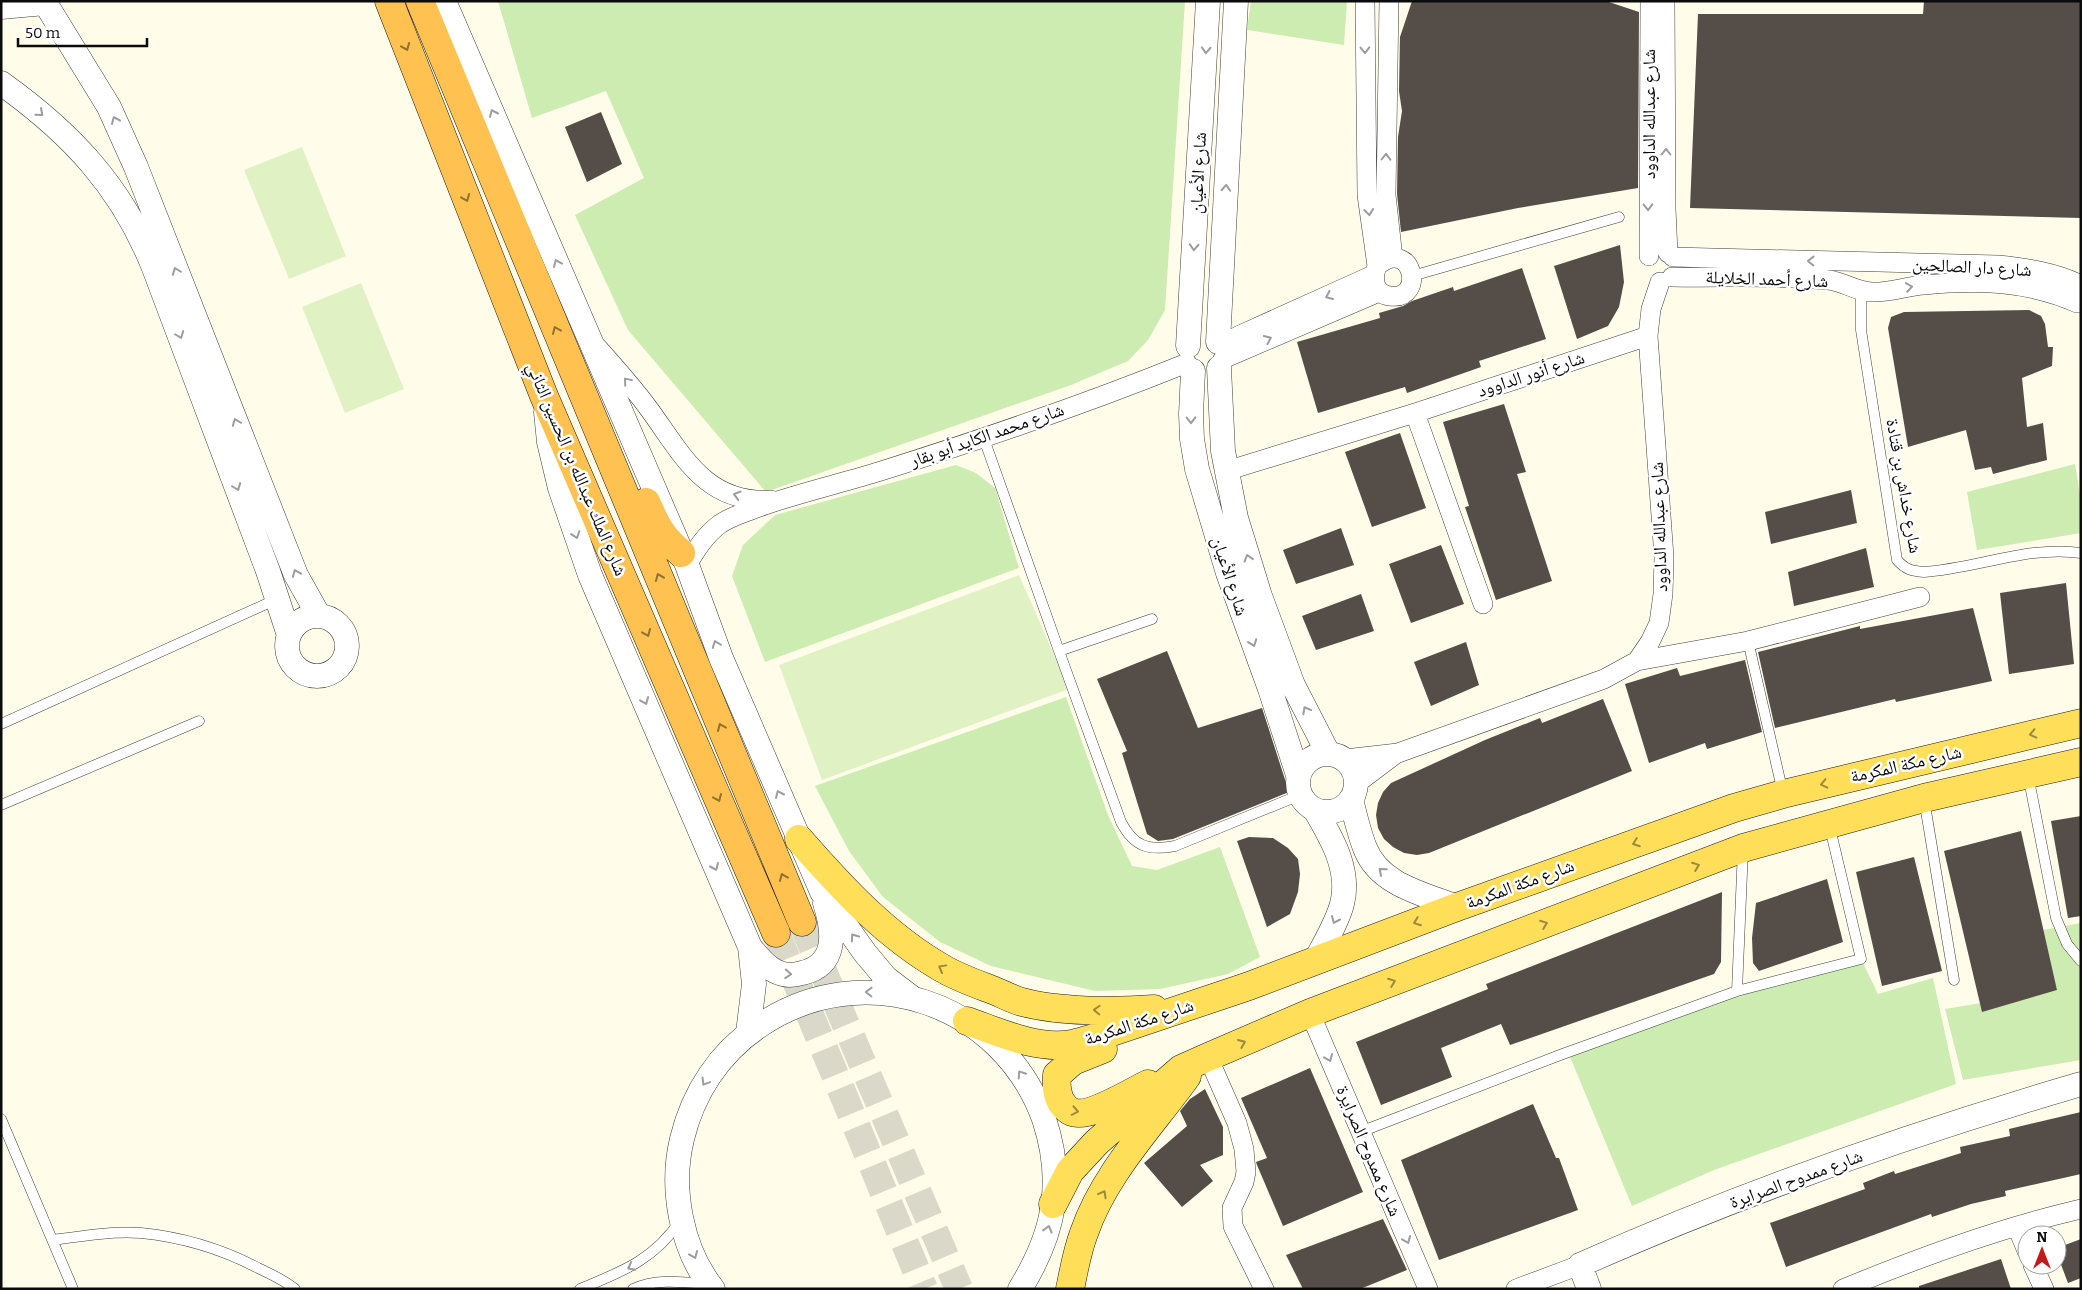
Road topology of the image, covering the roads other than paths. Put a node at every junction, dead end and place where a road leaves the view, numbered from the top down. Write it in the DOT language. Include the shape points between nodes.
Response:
graph roads {
  1 [pos="389,1"];
  2 [pos="420,1"];
  3 [pos="444,1"];
  4 [pos="1208,1"];
  5 [pos="1236,1"];
  6 [pos="1365,1"];
  7 [pos="1389,1"];
  8 [pos="1650,1"];
  9 [pos="1665,1"];
  10 [pos="44,2"];
  11 [pos="1,7"];
  12 [pos="1,83"];
  13 [pos="1619,217"];
  14 [pos="1671,255"];
  15 [pos="1649,256"];
  16 [pos="1860,262"];
  17 [pos="1380,273"];
  18 [pos="1412,276"];
  19 [pos="1666,279"];
  20 [pos="1861,291"];
  21 [pos="2080,298"];
  22 [pos="1648,336"];
  23 [pos="590,340"];
  24 [pos="1220,354"];
  25 [pos="1189,360"];
  26 [pos="572,366"];
  27 [pos="544,396"];
  28 [pos="1415,413"];
  29 [pos="983,436"];
  30 [pos="1226,471"];
  31 [pos="785,498"];
  32 [pos="2081,553"];
  33 [pos="684,559"];
  34 [pos="1920,597"];
  35 [pos="278,599"];
  36 [pos="1483,604"];
  37 [pos="319,616"];
  38 [pos="1152,619"];
  39 [pos="289,635"];
  40 [pos="1748,641"];
  41 [pos="1059,651"];
  42 [pos="1637,661"];
  43 [pos="199,721"];
  44 [pos="2078,721"];
  45 [pos="1,724"];
  46 [pos="1398,753"];
  47 [pos="1337,756"];
  48 [pos="2081,762"];
  49 [pos="2028,774"];
  50 [pos="1354,792"];
  51 [pos="1304,794"];
  52 [pos="1783,794"];
  53 [pos="1924,798"];
  54 [pos="1,805"];
  55 [pos="1829,823"];
  56 [pos="799,839"];
  57 [pos="1743,848"];
  58 [pos="822,892"];
  59 [pos="1457,907"];
  60 [pos="802,922"];
  61 [pos="776,933"];
  62 [pos="750,947"];
  63 [pos="1316,960"];
  64 [pos="2081,961"];
  65 [pos="1954,980"];
  66 [pos="1249,986"];
  67 [pos="1737,991"];
  68 [pos="911,997"];
  69 [pos="1181,1008"];
  70 [pos="1310,1014"];
  71 [pos="967,1021"];
  72 [pos="748,1033"];
  73 [pos="1196,1063"];
  74 [pos="2081,1084"];
  75 [pos="1,1119"];
  76 [pos="1360,1132"];
  77 [pos="1053,1204"];
  78 [pos="679,1205"];
  79 [pos="2081,1209"];
  80 [pos="2024,1225"];
  81 [pos="2017,1227"];
  82 [pos="52,1240"];
  83 [pos="1580,1265"];
  84 [pos="1033,1267"];
  85 [pos="2038,1275"];
  86 [pos="711,1287"];
  87 [pos="73,1289"];
  88 [pos="295,1289"];
  89 [pos="580,1289"];
  90 [pos="633,1289"];
  91 [pos="1020,1289"];
  92 [pos="1024,1289"];
  93 [pos="1070,1289"];
  94 [pos="1264,1289"];
  95 [pos="1428,1289"];
  96 [pos="1516,1289"];
  97 [pos="1589,1289"];
  98 [pos="1843,1289"];
  99 [pos="2044,1289"];
  1 -- 27 [label="highway, شارع الملك عبدالله بن الحسين الثاني, one-way"];
  26 -- 2 [label="highway, شارع الملك عبدالله بن الحسين الثاني, one-way"];
  23 -- 3 [label="street, one-way"];
  4 -- 25 [label="street, شارع الأعيان, one-way"];
  24 -- 5 [label="street, شارع الأعيان, one-way"];
  6 -- 17 [label="street, one-way" via="1367,195"];
  17 -- 7 [label="street, one-way" via="1386,195"];
  8 -- 15 [label="street, شارع عبدالله الداوود, one-way"];
  14 -- 9 [label="street, شارع عبدالله الداوود, one-way" via="1666,209"];
  10 -- 11 [label="street"];
  37 -- 10 [label="street, one-way" via="296,575 136,167 108,107"];
  12 -- 35 [label="street, one-way" via="55,126 90,160 138,230"];
  13 -- 18 [label="lane"];
  14 -- 15 [label="street" via="1662,251"];
  16 -- 14 [label="street, شارع أحمد الخلايلة, one-way"];
  14 -- 19 [label="street" via="1676,271"];
  15 -- 19 [label="street" via="1645,269 1648,275 1653,280"];
  16 -- 20 [label="street" via="1856,279"];
  16 -- 21 [label="street, شارع دار الصالحين" via="2019,267 2053,274"];
  17 -- 18 [label="street" via="1402,260"];
  17 -- 18 [label="street" via="1388,296 1397,297 1411,285"];
  17 -- 24 [label="street"];
  19 -- 20 [label="street, شارع أحمد الخلايلة" via="1827,280"];
  19 -- 22 [label="street, شارع عبدالله الداوود" via="1651,309"];
  20 -- 21 [label="street, شارع دار الصالحين, one-way" via="1883,292 1941,283 1992,283 2023,285"];
  20 -- 32 [label="lane, شارع خداش بن قتادة" via="1861,330 1898,560 1904,568 1924,572 2019,556 2066,551"];
  22 -- 28 [label="street, شارع أنور الداوود"];
  22 -- 42 [label="street, شارع عبدالله الداوود" via="1664,557 1663,594 1659,623"];
  31 -- 23 [label="street, شارع محمد الكايد أبو بقار, one-way" via="750,499 734,495 703,478 690,467 631,386"];
  23 -- 33 [label="street"];
  24 -- 25 [label="street" via="1207,374"];
  24 -- 25 [label="street" via="1211,337 1202,336 1194,339"];
  24 -- 30 [label="street, شارع الأعيان"];
  25 -- 29 [label="street, شارع محمد الكايد أبو بقار" via="1126,388"];
  25 -- 51 [label="street, شارع الأعيان, one-way" via="1192,439 1197,469 1228,573"];
  26 -- 33 [label="highway" via="599,402 658,530"];
  60 -- 26 [label="highway, شارع الملك عبدالله بن الحسين الثاني, one-way"];
  27 -- 61 [label="highway, شارع الملك عبدالله بن الحسين الثاني, one-way"];
  27 -- 62 [label="street, one-way" via="549,442 560,488 590,576"];
  28 -- 30 [label="street, شارع أنور الداوود"];
  28 -- 36 [label="street"];
  29 -- 31 [label="street, شارع محمد الكايد أبو بقار" via="881,471"];
  29 -- 41 [label="lane"];
  47 -- 30 [label="street, شارع الأعيان, one-way" via="1293,686 1260,596 1236,518"];
  31 -- 33 [label="street, شارع محمد الكايد أبو بقار" via="720,524"];
  56 -- 33 [label="street, one-way" via="721,658"];
  34 -- 40 [label="street"];
  35 -- 39 [label="street"];
  35 -- 45 [label="lane"];
  37 -- 39 [label="street" via="301,621"];
  37 -- 39 [label="street" via="336,622 347,638 346,657 334,671 316,676 298,670 288,654"];
  38 -- 41 [label="lane"];
  40 -- 42 [label="street"];
  40 -- 52 [label="lane"];
  41 -- 51 [label="lane" via="1121,822 1128,836 1142,846 1157,849 1175,846"];
  42 -- 46 [label="street, شارع عبدالله الداوود" via="1604,679"];
  43 -- 54 [label="lane"];
  44 -- 52 [label="main road, شارع مكة المكرمة, one-way"];
  46 -- 47 [label="street, شارع عبدالله الداوود"];
  46 -- 50 [label="street, شارع عبدالله الداوود"];
  47 -- 50 [label="street" via="1356,775"];
  47 -- 51 [label="street" via="1318,754 1302,766"];
  48 -- 49 [label="main road, شارع مكة المكرمة"];
  49 -- 53 [label="main road, شارع مكة المكرمة"];
  49 -- 64 [label="lane" via="2056,918 2067,944"];
  50 -- 51 [label="street" via="1344,807 1325,812"];
  59 -- 50 [label="street, one-way" via="1404,887 1379,870 1365,850"];
  51 -- 63 [label="street, شارع الأعيان, one-way" via="1332,838 1342,866 1344,885 1342,904"];
  52 -- 59 [label="main road, شارع مكة المكرمة, one-way" via="1734,808"];
  53 -- 55 [label="main road, شارع مكة المكرمة"];
  53 -- 65 [label="lane"];
  55 -- 57 [label="main road, شارع مكة المكرمة"];
  55 -- 67 [label="lane" via="1861,959"];
  56 -- 58 [label="street"];
  69 -- 56 [label="main road, one-way" via="1075,1010 1022,1002 970,981 916,952 868,912"];
  57 -- 67 [label="lane"];
  70 -- 57 [label="main road, شارع مكة المكرمة, one-way"];
  62 -- 58 [label="street, one-way" via="773,970 783,974 810,971 824,962 832,936"];
  68 -- 58 [label="street, one-way" via="886,978 865,954"];
  59 -- 63 [label="main road, شارع مكة المكرمة, one-way"];
  62 -- 72 [label="street" via="754,1000"];
  63 -- 66 [label="main road, شارع مكة المكرمة"];
  66 -- 69 [label="main road, شارع مكة المكرمة"];
  66 -- 73 [label="main road, one-way" via="1073,1061 1057,1075 1057,1090 1066,1109 1073,1113 1091,1112"];
  67 -- 76 [label="lane"];
  68 -- 71 [label="street"];
  68 -- 72 [label="street, one-way" via="883,992 825,996 771,1017"];
  69 -- 71 [label="main road, شارع مكة المكرمة" via="1134,1026 1069,1044 1017,1039"];
  73 -- 70 [label="main road, شارع مكة المكرمة, one-way"];
  70 -- 76 [label="street, شارع ممدوح الصرايرة, one-way"];
  77 -- 71 [label="street, one-way" via="1055,1169 1049,1134 1037,1100 1019,1070 1001,1049"];
  72 -- 78 [label="street, one-way" via="719,1062 694,1103 680,1149"];
  73 -- 77 [label="main road, شارع مكة المكرمة" via="1114,1126 1085,1154 1070,1171"];
  93 -- 73 [label="main road, one-way" via="1084,1232 1103,1194"];
  73 -- 94 [label="street" via="1237,1124 1246,1172 1232,1208 1233,1226"];
  74 -- 83 [label="street, شارع ممدوح الصرايرة" via="1981,1114 1764,1189"];
  75 -- 82 [label="lane"];
  76 -- 95 [label="street, شارع ممدوح الصرايرة, one-way"];
  84 -- 77 [label="street, one-way" via="1046,1237"];
  78 -- 86 [label="street, one-way" via="695,1260"];
  78 -- 89 [label="lane, one-way" via="681,1218 653,1252 628,1269"];
  79 -- 80 [label="street"];
  81 -- 98 [label="street" via="1927,1256"];
  82 -- 87 [label="lane"];
  82 -- 88 [label="lane" via="140,1233 199,1243 247,1262"];
  83 -- 96 [label="street, شارع ممدوح الصرايرة"];
  83 -- 97 [label="street"];
  84 -- 91 [label="street"];
  84 -- 92 [label="street"];
  85 -- 99 [label="street"];
  86 -- 90 [label="lane" via="670,1281"];
}
